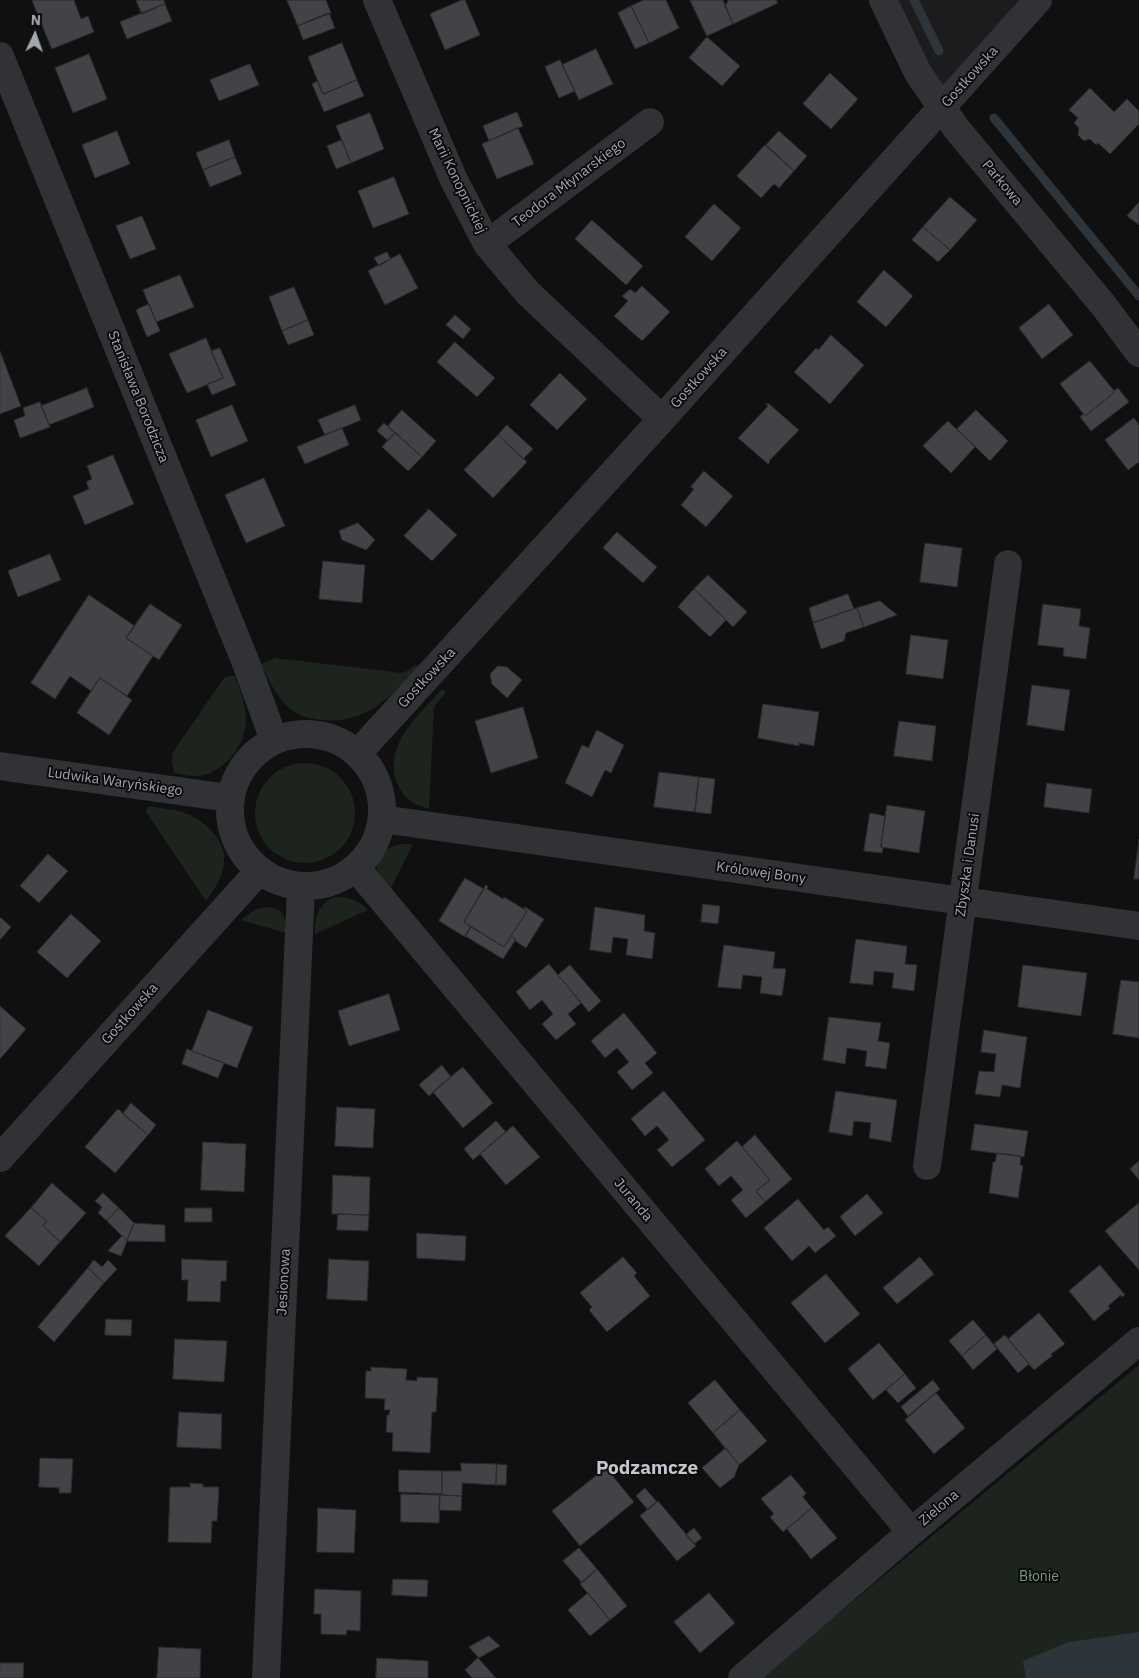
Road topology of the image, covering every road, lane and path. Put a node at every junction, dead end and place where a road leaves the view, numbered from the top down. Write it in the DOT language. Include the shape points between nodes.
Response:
graph roads {
  1 [pos="377,0"];
  2 [pos="883,0"];
  3 [pos="1038,0"];
  4 [pos="0,56"];
  5 [pos="942,108"];
  6 [pos="650,122"];
  7 [pos="487,244"];
  8 [pos="1139,353"];
  9 [pos="662,419"];
  10 [pos="1008,564"];
  11 [pos="274,740"];
  12 [pos="358,753"];
  13 [pos="0,766"];
  14 [pos="229,798"];
  15 [pos="382,819"];
  16 [pos="356,868"];
  17 [pos="260,870"];
  18 [pos="302,887"];
  19 [pos="963,902"];
  20 [pos="1139,926"];
  21 [pos="0,1158"];
  22 [pos="927,1166"];
  23 [pos="1139,1341"];
  24 [pos="911,1532"];
  25 [pos="266,1678"];
  26 [pos="742,1678"];
  1 -- 7 [label="street, Marii Konopnickiej" via="452,178"];
  2 -- 5 [label="street, Parkowa" via="918,73"];
  3 -- 5 [label="street, Gostkowska"];
  4 -- 11 [label="street, Stanisława Borodzicza"];
  5 -- 8 [label="street, Parkowa"];
  5 -- 9 [label="street, Gostkowska"];
  6 -- 7 [label="street, Teodora Młynarskiego"];
  7 -- 9 [label="street, Marii Konopnickiej" via="528,293"];
  9 -- 12 [label="street, Gostkowska"];
  10 -- 19 [label="street, Zbyszka i Danusi"];
  11 -- 12 [label="street" via="289,734 322,734"];
  11 -- 14 [label="street" via="259,748 238,773"];
  12 -- 15 [label="street" via="368,765 380,791"];
  13 -- 14 [label="street, Ludwika Waryńskiego"];
  14 -- 17 [label="street" via="232,831 241,852"];
  15 -- 16 [label="street" via="374,846"];
  15 -- 19 [label="street, Królowej Bony"];
  16 -- 18 [label="street" via="331,883"];
  16 -- 24 [label="street, Juranda"];
  17 -- 18 [label="street" via="273,879"];
  17 -- 21 [label="street, Gostkowska"];
  18 -- 25 [label="street, Jesionowa"];
  19 -- 20 [label="street, Królowej Bony"];
  19 -- 22 [label="street, Zbyszka i Danusi"];
  23 -- 24 [label="street, Zielona"];
  24 -- 26 [label="street, Zielona"];
}
